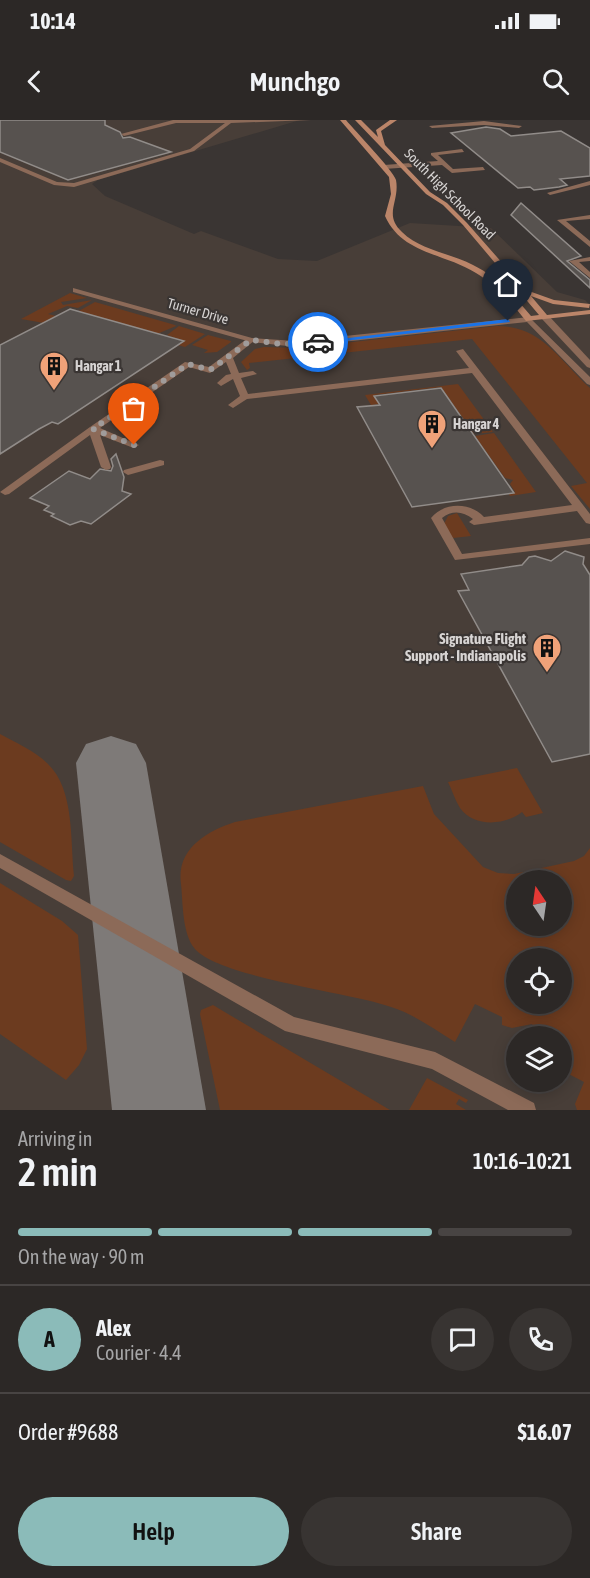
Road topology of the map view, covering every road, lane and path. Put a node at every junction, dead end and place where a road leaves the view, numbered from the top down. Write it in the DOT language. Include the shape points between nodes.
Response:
graph roads {
  1 [pos="308,120"];
  2 [pos="342,120"];
  3 [pos="358,120"];
  4 [pos="394,120"];
  5 [pos="227,122"];
  6 [pos="432,126"];
  7 [pos="519,126"];
  8 [pos="124,134"];
  9 [pos="385,147"];
  10 [pos="461,151"];
  11 [pos="0,160"];
  12 [pos="442,162"];
  13 [pos="403,166"];
  14 [pos="384,167"];
  15 [pos="483,169"];
  16 [pos="590,183"];
  17 [pos="550,193"];
  18 [pos="590,217"];
  19 [pos="590,246"];
  20 [pos="590,259"];
  21 [pos="590,276"];
  22 [pos="520,288"];
  23 [pos="76,290"];
  24 [pos="590,306"];
  25 [pos="590,312"];
  26 [pos="545,317"];
  27 [pos="529,319"];
  28 [pos="251,340"];
  29 [pos="460,351"];
  30 [pos="228,357"];
  31 [pos="590,365"];
  32 [pos="210,370"];
  33 [pos="474,370"];
  34 [pos="253,374"];
  35 [pos="229,378"];
  36 [pos="590,382"];
  37 [pos="245,397"];
  38 [pos="233,405"];
  39 [pos="93,429"];
  40 [pos="134,445"];
  41 [pos="160,463"];
  42 [pos="106,467"];
  43 [pos="128,472"];
  44 [pos="4,492"];
  45 [pos="579,507"];
  46 [pos="590,520"];
  47 [pos="590,541"];
  48 [pos="0,860"];
  49 [pos="527,1110"];
  1 -- 5 [label="street"];
  2 -- 14 [label="street, South High School Road"];
  3 -- 9 [label="street, South High School Road"];
  4 -- 9 [label="street" via="378,131"];
  5 -- 8 [label="street" via="176,121"];
  5 -- 11 [label="street" via="192,150 76,184 59,185"];
  6 -- 7 [label="street"];
  9 -- 13 [label="street, South High School Road"];
  10 -- 12 [label="street" via="433,154"];
  12 -- 13 [label="street"];
  12 -- 15 [label="street" via="452,171"];
  13 -- 14 [label="street"];
  13 -- 22 [label="street, South High School Road" via="465,224"];
  14 -- 27 [label="street, South High School Road" via="395,184 387,210 393,229 410,241 478,270 499,286"];
  16 -- 17 [label="street"];
  18 -- 19 [label="street" via="560,220"];
  20 -- 21 [label="street" via="573,261"];
  22 -- 24 [label="street" via="553,302"];
  22 -- 26 [label="street, South High School Road"];
  23 -- 28 [label="street, Turner Drive"];
  25 -- 26 [label="street"];
  26 -- 27 [label="street"];
  26 -- 31 [label="street"];
  27 -- 28 [label="street, Turner Drive" via="296,344"];
  27 -- 36 [label="street"];
  28 -- 30 [label="street"];
  29 -- 33 [label="street"];
  30 -- 32 [label="street"];
  30 -- 35 [label="street"];
  32 -- 35 [label="street"];
  32 -- 39 [label="street" via="188,364"];
  33 -- 37 [label="street"];
  33 -- 45 [label="street"];
  34 -- 35 [label="street"];
  35 -- 37 [label="street"];
  37 -- 38 [label="street"];
  39 -- 40 [label="street"];
  39 -- 42 [label="street"];
  39 -- 44 [label="street"];
  41 -- 43 [label="street"];
  45 -- 46 [label="street"];
  45 -- 47 [label="street" via="477,521 473,512 460,509 442,512 436,518 459,558"];
  48 -- 49 [label="street" via="291,1025 435,1061"];
}
